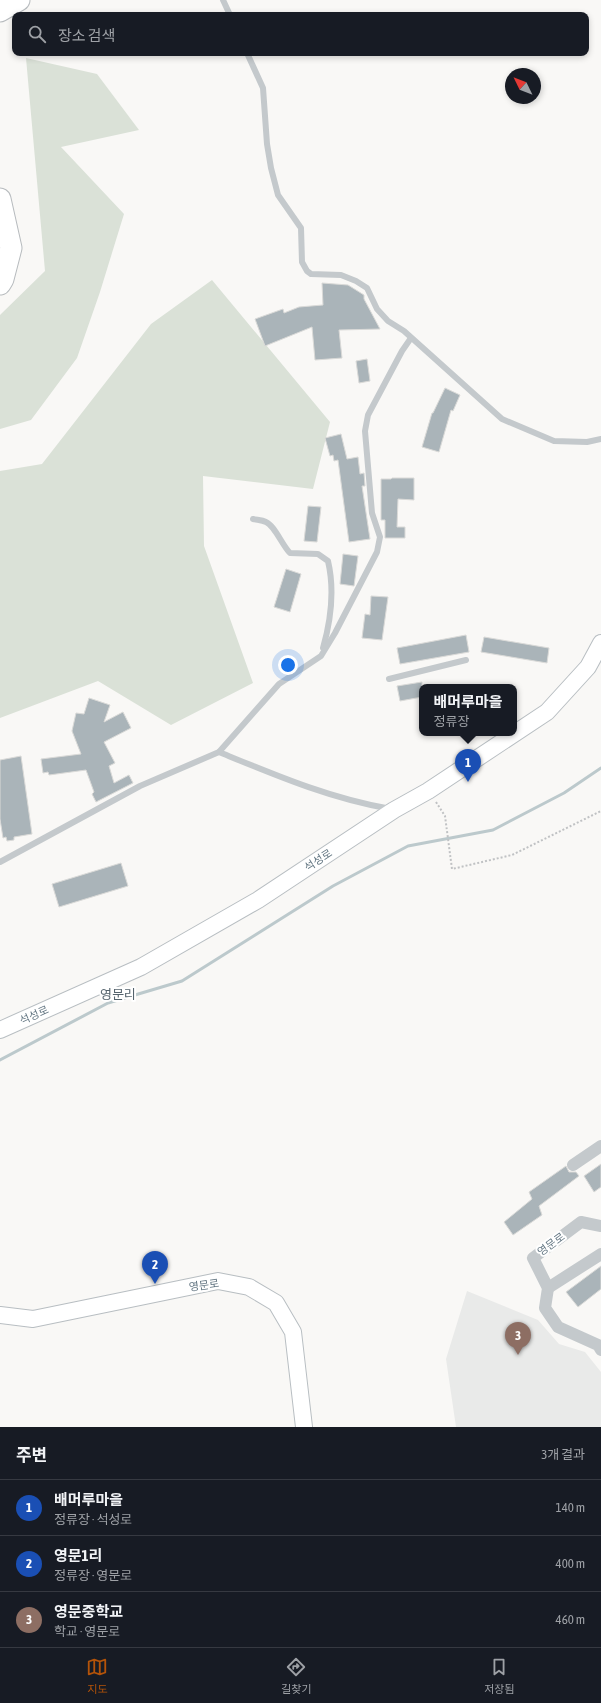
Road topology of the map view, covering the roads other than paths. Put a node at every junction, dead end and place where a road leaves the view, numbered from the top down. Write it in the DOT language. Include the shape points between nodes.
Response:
graph roads {
  1 [pos="19,0"];
  2 [pos="223,0"];
  3 [pos="0,11"];
  4 [pos="229,12"];
  5 [pos="248,56"];
  6 [pos="0,199"];
  7 [pos="0,284"];
  8 [pos="411,338"];
  9 [pos="601,439"];
  10 [pos="253,518"];
  11 [pos="601,642"];
  12 [pos="321,656"];
  13 [pos="466,660"];
  14 [pos="389,679"];
  15 [pos="517,732"];
  16 [pos="511,736"];
  17 [pos="219,752"];
  18 [pos="394,810"];
  19 [pos="0,862"];
  20 [pos="0,1030"];
  21 [pos="601,1146"];
  22 [pos="574,1165"];
  23 [pos="601,1226"];
  24 [pos="601,1254"];
  25 [pos="548,1288"];
  26 [pos="0,1315"];
  27 [pos="601,1350"];
  28 [pos="304,1427"];
  1 -- 3 [label="highway"];
  2 -- 4 [label="lane"];
  5 -- 8 [label="lane" via="263,88 267,144 278,195 301,228 302,262 307,271 312,274 342,275 367,288 377,309"];
  6 -- 7 [label="highway" via="11,248"];
  8 -- 9 [label="lane" via="502,419 554,441 587,442"];
  8 -- 12 [label="lane" via="368,415 365,432 372,513 380,537 377,552"];
  10 -- 12 [label="lane" via="271,525 290,553 318,554 328,561 332,602 329,627"];
  11 -- 15 [label="street, 석성로" via="588,667 547,712"];
  12 -- 17 [label="lane" via="279,684"];
  13 -- 14 [label="lane"];
  16 -- 18 [label="street, 석성로" via="428,791"];
  17 -- 18 [label="lane" via="270,773 358,803"];
  17 -- 19 [label="lane" via="140,786"];
  18 -- 20 [label="street, 석성로" via="258,900 141,967"];
  21 -- 22 [label="street"];
  23 -- 25 [label="street, 영문로" via="581,1222 533,1258"];
  24 -- 25 [label="street"];
  25 -- 27 [label="street" via="545,1308 558,1327 598,1345"];
  26 -- 28 [label="street, 영문로" via="33,1318 218,1281 249,1287 276,1303 293,1332"];
}
